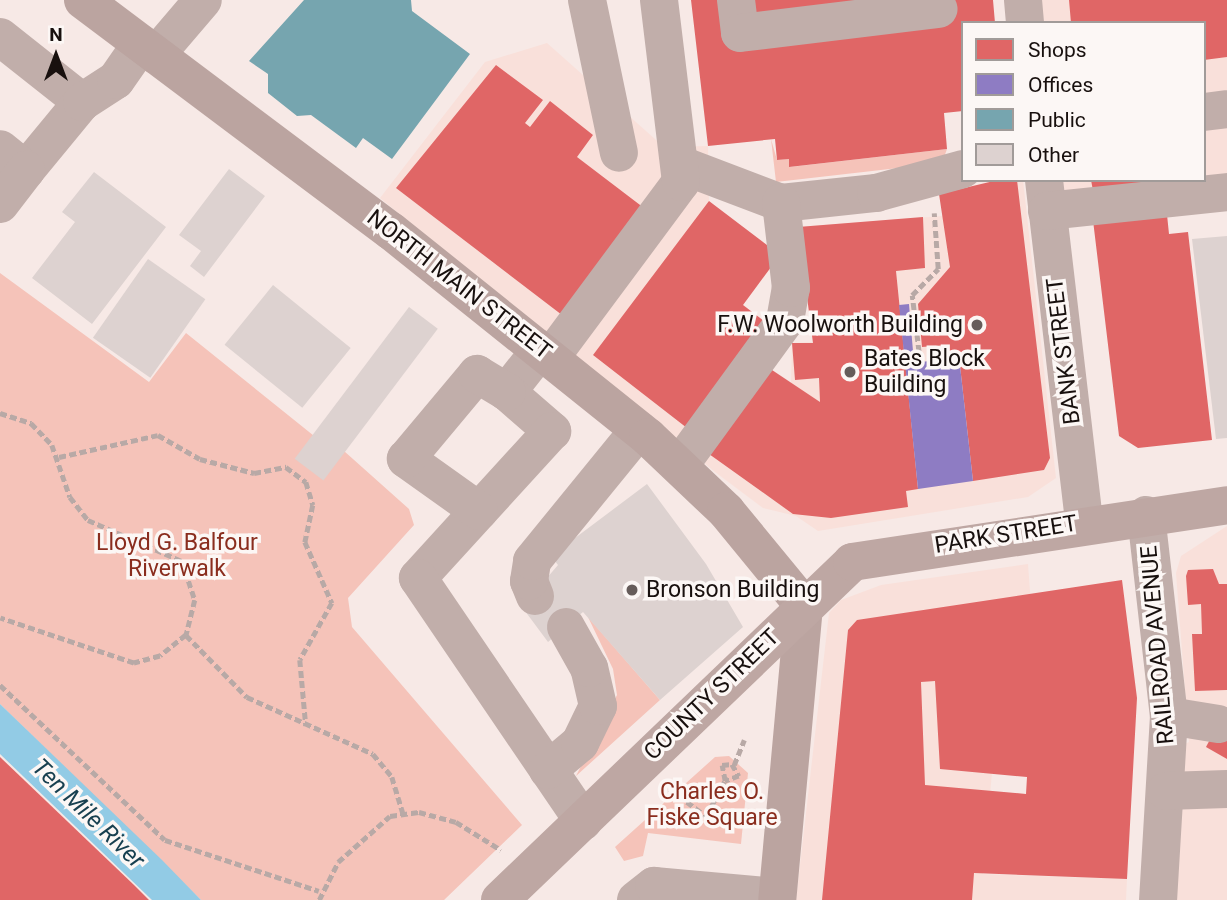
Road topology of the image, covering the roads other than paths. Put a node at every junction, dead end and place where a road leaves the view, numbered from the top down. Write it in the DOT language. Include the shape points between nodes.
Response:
graph roads {
  1 [pos="83,0"];
  2 [pos="203,0"];
  3 [pos="587,0"];
  4 [pos="659,0"];
  5 [pos="736,0"];
  6 [pos="1023,0"];
  7 [pos="939,9"];
  8 [pos="1025,21"];
  9 [pos="0,37"];
  10 [pos="148,50"];
  11 [pos="82,102"];
  12 [pos="1227,109"];
  13 [pos="1206,112"];
  14 [pos="619,153"];
  15 [pos="13,160"];
  16 [pos="681,164"];
  17 [pos="961,170"];
  18 [pos="1227,192"];
  19 [pos="1046,196"];
  20 [pos="781,203"];
  21 [pos="0,204"];
  22 [pos="546,353"];
  23 [pos="507,392"];
  24 [pos="639,430"];
  25 [pos="680,465"];
  26 [pos="1227,505"];
  27 [pos="479,511"];
  28 [pos="1146,515"];
  29 [pos="1084,523"];
  30 [pos="535,596"];
  31 [pos="804,606"];
  32 [pos="566,627"];
  33 [pos="1169,716"];
  34 [pos="1218,724"];
  35 [pos="548,770"];
  36 [pos="1227,789"];
  37 [pos="1166,791"];
  38 [pos="583,821"];
  39 [pos="777,899"];
  40 [pos="500,900"];
  41 [pos="636,900"];
  42 [pos="1158,900"];
  1 -- 10 [label="main road, NORTH MAIN STREET"];
  2 -- 10 [label="street"];
  3 -- 14 [label="street"];
  4 -- 16 [label="street"];
  5 -- 7 [label="street" via="740,33"];
  6 -- 8 [label="street"];
  9 -- 11 [label="street"];
  10 -- 11 [label="street" via="116,80"];
  10 -- 22 [label="main road, NORTH MAIN STREET"];
  11 -- 15 [label="street"];
  12 -- 13 [label="street"];
  15 -- 21 [label="street"];
  16 -- 20 [label="street"];
  16 -- 22 [label="street" via="671,203"];
  17 -- 20 [label="street" via="922,183"];
  18 -- 19 [label="street"];
  19 -- 29 [label="street, BANK STREET"];
  20 -- 25 [label="street" via="791,288 785,321"];
  22 -- 23 [label="street"];
  22 -- 24 [label="main road, NORTH MAIN STREET"];
  23 -- 27 [label="street" via="552,431"];
  23 -- 27 [label="street" via="477,374 406,460"];
  24 -- 25 [label="main road, NORTH MAIN STREET"];
  24 -- 30 [label="street" via="532,561 529,581"];
  25 -- 31 [label="main road, NORTH MAIN STREET"];
  26 -- 28 [label="highway, PARK STREET"];
  27 -- 35 [label="street" via="418,579"];
  28 -- 29 [label="highway, PARK STREET"];
  28 -- 33 [label="street, RAILROAD AVENUE"];
  29 -- 31 [label="highway, PARK STREET" via="859,559"];
  31 -- 38 [label="highway, COUNTY STREET"];
  31 -- 39 [label="main road"];
  32 -- 35 [label="street" via="589,668 598,706 580,743"];
  33 -- 34 [label="street"];
  33 -- 37 [label="street, RAILROAD AVENUE"];
  35 -- 38 [label="street"];
  36 -- 37 [label="street"];
  37 -- 42 [label="street, RAILROAD AVENUE"];
  38 -- 40 [label="highway, COUNTY STREET"];
  39 -- 41 [label="street" via="654,886"];
}
